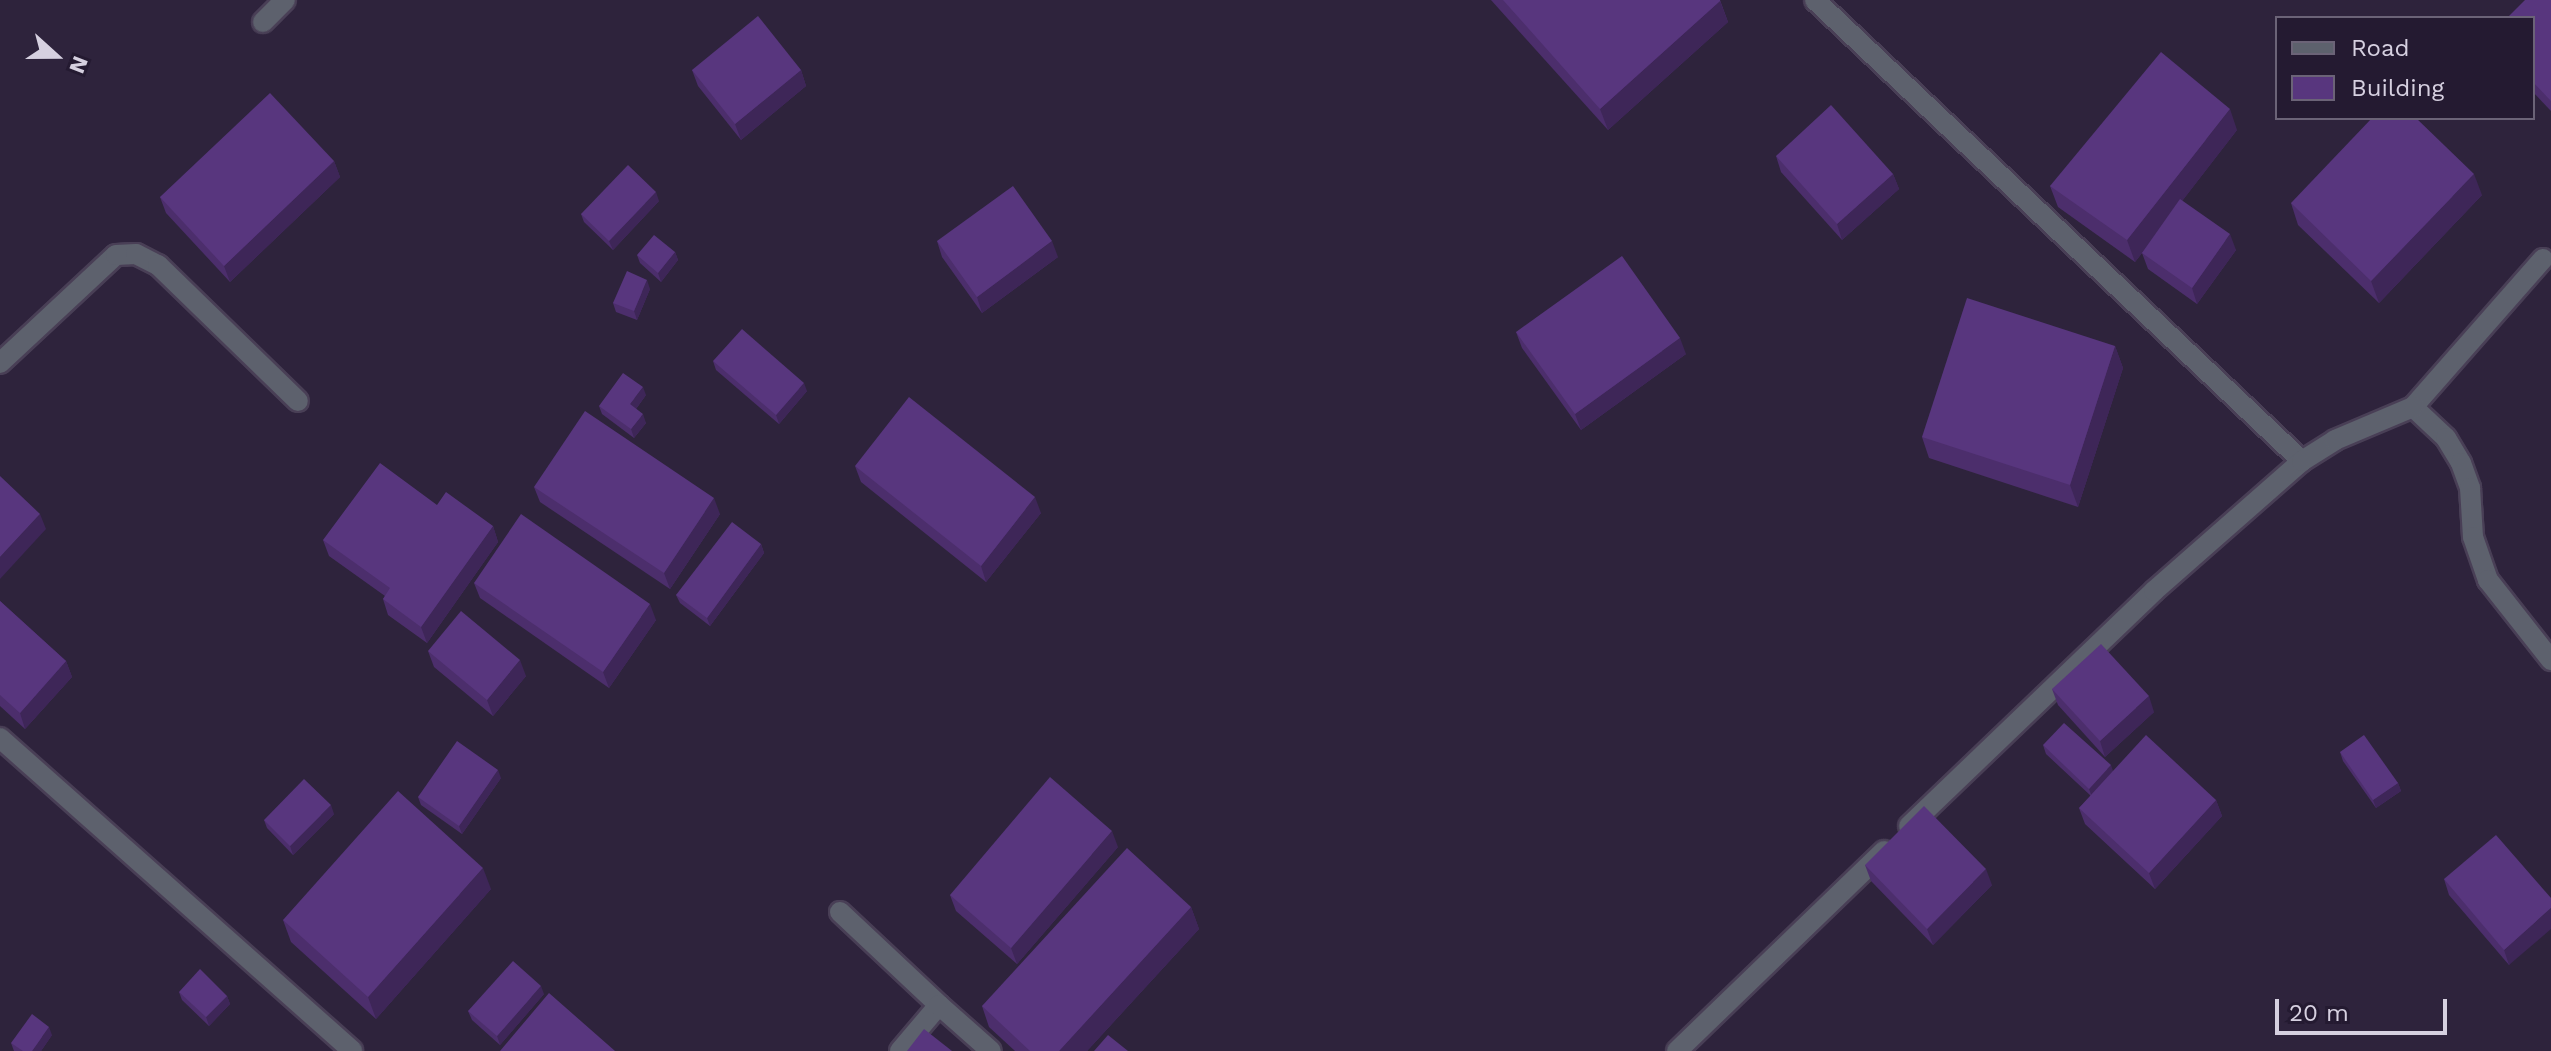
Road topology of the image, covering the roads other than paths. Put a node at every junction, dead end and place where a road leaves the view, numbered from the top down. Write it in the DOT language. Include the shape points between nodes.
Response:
graph roads {
  1 [pos="285,0"];
  2 [pos="1815,0"];
  3 [pos="263,22"];
  4 [pos="2543,259"];
  5 [pos="0,363"];
  6 [pos="298,401"];
  7 [pos="2413,407"];
  8 [pos="2302,461"];
  9 [pos="2551,660"];
  10 [pos="0,738"];
  11 [pos="840,912"];
  12 [pos="939,1005"];
  13 [pos="352,1051"];
  14 [pos="900,1051"];
  15 [pos="991,1051"];
  16 [pos="1677,1051"];
  1 -- 3 [label="street"];
  2 -- 8 [label="street"];
  4 -- 7 [label="street"];
  5 -- 6 [label="street" via="116,255 136,254 158,265"];
  7 -- 8 [label="street" via="2335,440"];
  7 -- 9 [label="street" via="2446,438 2461,463 2470,488 2473,537 2488,580"];
  8 -- 16 [label="street" via="2154,591"];
  10 -- 13 [label="street"];
  11 -- 12 [label="street"];
  12 -- 14 [label="street"];
  12 -- 15 [label="street"];
}
